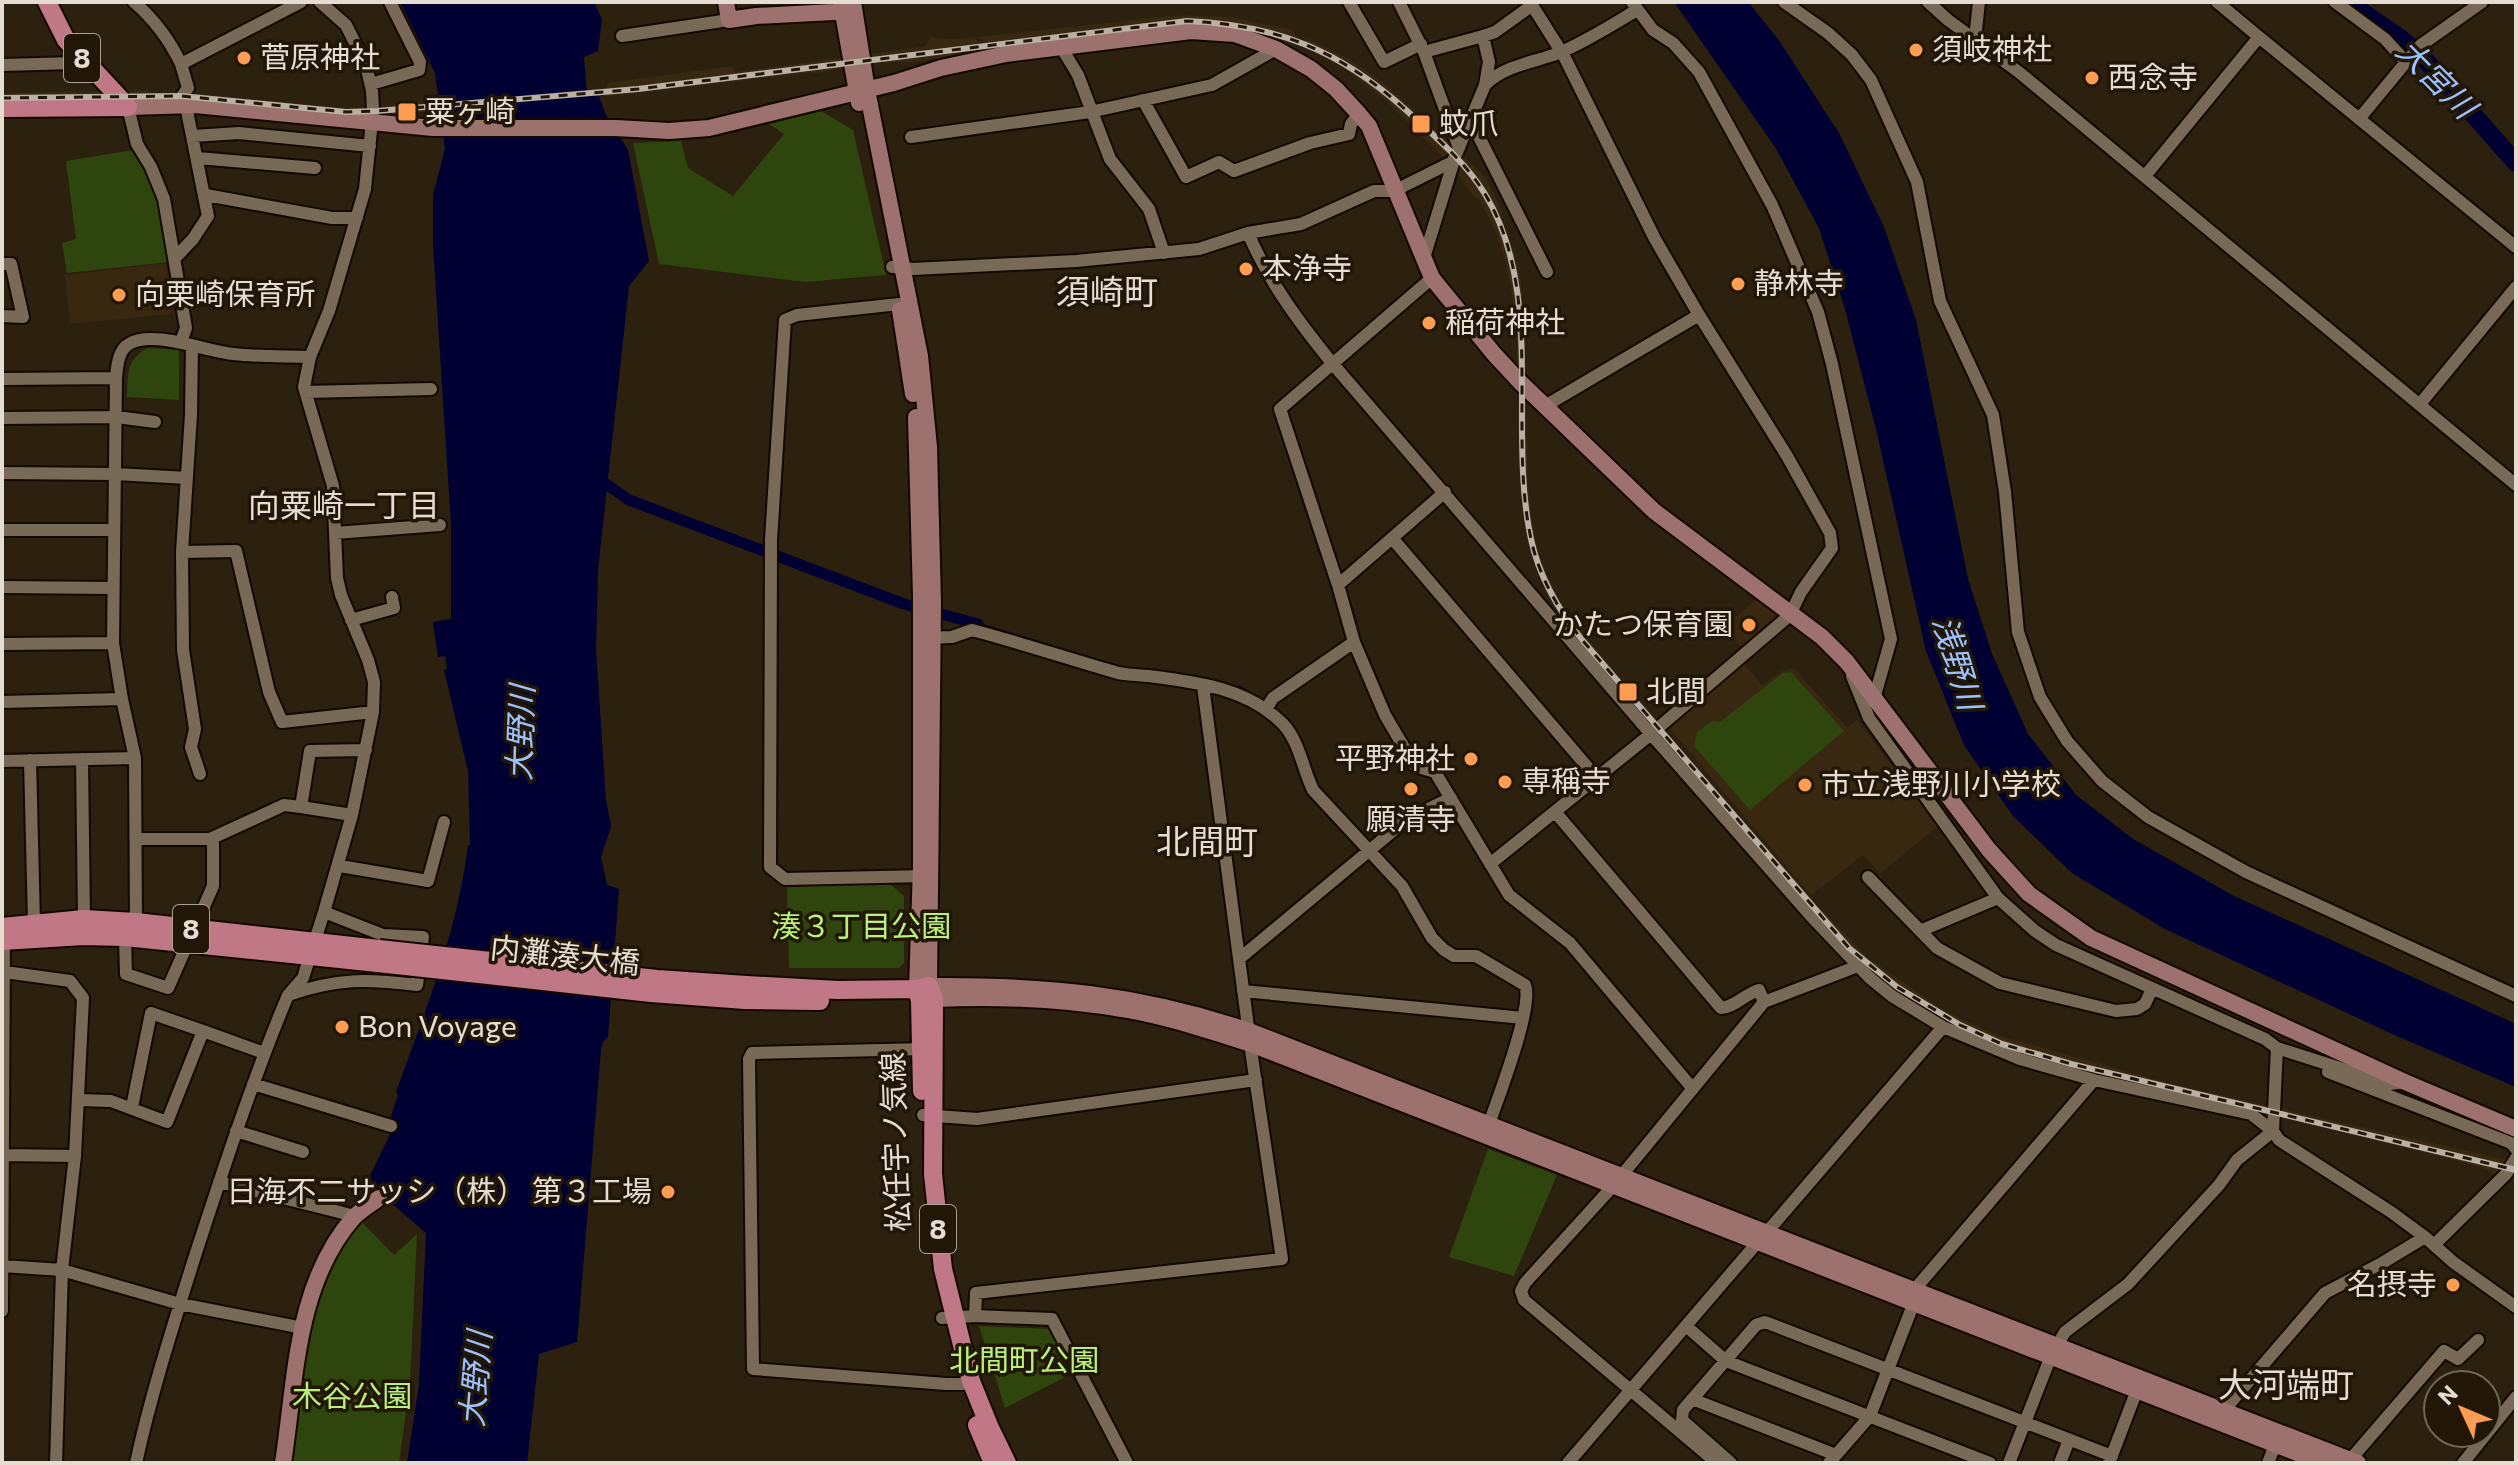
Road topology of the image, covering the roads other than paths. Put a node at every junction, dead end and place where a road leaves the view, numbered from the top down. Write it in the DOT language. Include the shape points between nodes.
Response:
graph roads {
  1 [pos="47,2"];
  2 [pos="134,2"];
  3 [pos="301,2"];
  4 [pos="320,2"];
  5 [pos="390,2"];
  6 [pos="726,2"];
  7 [pos="1349,2"];
  8 [pos="1399,2"];
  9 [pos="1784,2"];
  10 [pos="1928,2"];
  11 [pos="1979,2"];
  12 [pos="2217,2"];
  13 [pos="2335,2"];
  14 [pos="2482,2"];
  15 [pos="1531,4"];
  16 [pos="1635,6"];
  17 [pos="848,7"];
  18 [pos="729,20"];
  19 [pos="622,36"];
  20 [pos="1483,36"];
  21 [pos="2259,37"];
  22 [pos="1975,39"];
  23 [pos="1061,47"];
  24 [pos="1422,48"];
  25 [pos="1276,49"];
  26 [pos="1559,53"];
  27 [pos="84,60"];
  28 [pos="2407,60"];
  29 [pos="181,64"];
  30 [pos="2,65"];
  31 [pos="371,84"];
  32 [pos="1485,85"];
  33 [pos="862,91"];
  34 [pos="1143,100"];
  35 [pos="186,106"];
  36 [pos="128,107"];
  37 [pos="2,108"];
  38 [pos="1093,112"];
  39 [pos="1359,114"];
  40 [pos="2359,119"];
  41 [pos="1471,121"];
  42 [pos="372,122"];
  43 [pos="193,136"];
  44 [pos="911,137"];
  45 [pos="370,146"];
  46 [pos="1457,153"];
  47 [pos="198,158"];
  48 [pos="315,168"];
  49 [pos="2145,176"];
  50 [pos="1394,191"];
  51 [pos="206,195"];
  52 [pos="357,218"];
  53 [pos="1248,233"];
  54 [pos="2516,247"];
  55 [pos="1164,253"];
  56 [pos="175,258"];
  57 [pos="1424,258"];
  58 [pos="2,264"];
  59 [pos="898,268"];
  60 [pos="1547,272"];
  61 [pos="1432,278"];
  62 [pos="2516,287"];
  63 [pos="899,304"];
  64 [pos="1699,315"];
  65 [pos="2,316"];
  66 [pos="186,344"];
  67 [pos="310,357"];
  68 [pos="1332,363"];
  69 [pos="116,378"];
  70 [pos="2,379"];
  71 [pos="431,389"];
  72 [pos="306,392"];
  73 [pos="2420,404"];
  74 [pos="1545,406"];
  75 [pos="117,417"];
  76 [pos="2,418"];
  77 [pos="155,422"];
  78 [pos="2,473"];
  79 [pos="116,474"];
  80 [pos="187,478"];
  81 [pos="2516,485"];
  82 [pos="1445,492"];
  83 [pos="440,525"];
  84 [pos="2,530"];
  85 [pos="114,530"];
  86 [pos="335,533"];
  87 [pos="1392,538"];
  88 [pos="182,552"];
  89 [pos="1338,585"];
  90 [pos="2,587"];
  91 [pos="112,588"];
  92 [pos="392,597"];
  93 [pos="927,599"];
  94 [pos="1790,615"];
  95 [pos="351,620"];
  96 [pos="927,630"];
  97 [pos="1354,642"];
  98 [pos="113,643"];
  99 [pos="2,644"];
  100 [pos="1847,662"];
  101 [pos="1203,686"];
  102 [pos="122,699"];
  103 [pos="1874,699"];
  104 [pos="2,702"];
  105 [pos="1266,709"];
  106 [pos="373,712"];
  107 [pos="1651,734"];
  108 [pos="366,750"];
  109 [pos="135,758"];
  110 [pos="82,759"];
  111 [pos="30,760"];
  112 [pos="2,761"];
  113 [pos="200,774"];
  114 [pos="1596,777"];
  115 [pos="1451,798"];
  116 [pos="301,807"];
  117 [pos="1556,813"];
  118 [pos="352,815"];
  119 [pos="444,822"];
  120 [pos="137,839"];
  121 [pos="210,839"];
  122 [pos="1370,848"];
  123 [pos="1490,864"];
  124 [pos="340,866"];
  125 [pos="926,876"];
  126 [pos="1868,877"];
  127 [pos="1998,898"];
  128 [pos="324,912"];
  129 [pos="84,919"];
  130 [pos="34,923"];
  131 [pos="131,929"];
  132 [pos="1920,931"];
  133 [pos="3,936"];
  134 [pos="192,936"];
  135 [pos="311,950"];
  136 [pos="1239,959"];
  137 [pos="1858,966"];
  138 [pos="5,972"];
  139 [pos="307,982"];
  140 [pos="2152,989"];
  141 [pos="1243,991"];
  142 [pos="925,993"];
  143 [pos="2516,996"];
  144 [pos="1764,1002"];
  145 [pos="1523,1018"];
  146 [pos="1943,1027"];
  147 [pos="203,1031"];
  148 [pos="1250,1038"];
  149 [pos="926,1049"];
  150 [pos="2276,1050"];
  151 [pos="264,1053"];
  152 [pos="1256,1080"];
  153 [pos="2094,1080"];
  154 [pos="2405,1082"];
  155 [pos="253,1084"];
  156 [pos="1693,1089"];
  157 [pos="78,1100"];
  158 [pos="132,1107"];
  159 [pos="929,1115"];
  160 [pos="1489,1124"];
  161 [pos="391,1126"];
  162 [pos="2516,1129"];
  163 [pos="236,1131"];
  164 [pos="2273,1131"];
  165 [pos="2516,1149"];
  166 [pos="303,1152"];
  167 [pos="4,1155"];
  168 [pos="75,1156"];
  169 [pos="2516,1158"];
  170 [pos="1617,1180"];
  171 [pos="219,1182"];
  172 [pos="379,1198"];
  173 [pos="355,1216"];
  174 [pos="1762,1237"];
  175 [pos="2430,1241"];
  176 [pos="3,1266"];
  177 [pos="62,1270"];
  178 [pos="1914,1297"];
  179 [pos="180,1304"];
  180 [pos="2516,1307"];
  181 [pos="2,1311"];
  182 [pos="975,1316"];
  183 [pos="948,1318"];
  184 [pos="1686,1326"];
  185 [pos="303,1328"];
  186 [pos="2478,1340"];
  187 [pos="2054,1351"];
  188 [pos="1726,1361"];
  189 [pos="1889,1369"];
  190 [pos="966,1382"];
  191 [pos="1632,1389"];
  192 [pos="2137,1390"];
  193 [pos="2516,1397"];
  194 [pos="1692,1399"];
  195 [pos="2225,1409"];
  196 [pos="1870,1416"];
  197 [pos="2024,1423"];
  198 [pos="2069,1440"];
  199 [pos="2275,1445"];
  200 [pos="1833,1459"];
  201 [pos="2110,1460"];
  202 [pos="2354,1461"];
  203 [pos="56,1463"];
  204 [pos="136,1463"];
  205 [pos="283,1463"];
  206 [pos="993,1463"];
  207 [pos="1007,1463"];
  208 [pos="1127,1463"];
  209 [pos="1568,1463"];
  210 [pos="1717,1463"];
  211 [pos="1731,1463"];
  212 [pos="1990,1463"];
  213 [pos="2009,1463"];
  214 [pos="2060,1463"];
  215 [pos="2268,1463"];
  216 [pos="2323,1463"];
  217 [pos="2463,1463"];
  1 -- 27 [label="main road, 8" via="66,40"];
  2 -- 29 [label="street" via="153,19"];
  3 -- 29 [label="street"];
  4 -- 31 [label="street" via="346,25"];
  5 -- 31 [label="street" via="420,62 419,70"];
  6 -- 18 [label="street"];
  7 -- 24 [label="street" via="1384,62"];
  8 -- 24 [label="street"];
  9 -- 143 [label="street" via="1828,33 1871,80 1917,182 1940,301 1993,415 2018,632 2040,697 2067,741 2102,781 2148,817 2246,872"];
  10 -- 22 [label="street"];
  11 -- 22 [label="street"];
  12 -- 21 [label="street"];
  13 -- 28 [label="street"];
  14 -- 28 [label="street"];
  15 -- 20 [label="street"];
  15 -- 26 [label="street"];
  16 -- 26 [label="street" via="1592,38"];
  16 -- 103 [label="street" via="1699,72 1772,205 1818,312 1891,639"];
  17 -- 18 [label="street"];
  17 -- 33 [label="street"];
  18 -- 19 [label="street"];
  20 -- 24 [label="street"];
  20 -- 32 [label="street" via="1489,62"];
  21 -- 40 [label="street"];
  21 -- 49 [label="street"];
  22 -- 49 [label="street"];
  23 -- 25 [label="street" via="1191,31 1235,34"];
  23 -- 33 [label="street" via="941,68"];
  23 -- 38 [label="street"];
  24 -- 46 [label="street"];
  25 -- 34 [label="street" via="1212,85"];
  25 -- 39 [label="street" via="1311,69"];
  26 -- 32 [label="street" via="1493,76"];
  26 -- 64 [label="street"];
  27 -- 30 [label="street"];
  27 -- 36 [label="main road, 8"];
  28 -- 40 [label="street"];
  29 -- 35 [label="street" via="188,88 182,96"];
  31 -- 42 [label="street"];
  32 -- 41 [label="street"];
  33 -- 42 [label="street" via="709,128 669,131 433,128"];
  33 -- 59 [label="street"];
  34 -- 38 [label="street"];
  34 -- 39 [label="street" via="1186,177 1219,162 1234,171 1349,134"];
  35 -- 36 [label="street"];
  35 -- 42 [label="street"];
  35 -- 43 [label="street"];
  36 -- 37 [label="main road, 8"];
  36 -- 56 [label="street" via="137,144 164,199"];
  38 -- 44 [label="street"];
  38 -- 55 [label="street" via="1110,159 1149,209"];
  39 -- 50 [label="street" via="1369,126"];
  40 -- 54 [label="street"];
  41 -- 46 [label="street"];
  41 -- 60 [label="street"];
  42 -- 45 [label="street"];
  43 -- 45 [label="street" via="239,133"];
  43 -- 47 [label="street"];
  45 -- 52 [label="street"];
  46 -- 50 [label="street" via="1452,162"];
  46 -- 57 [label="street"];
  47 -- 48 [label="street"];
  47 -- 51 [label="street"];
  49 -- 73 [label="street"];
  50 -- 53 [label="street" via="1374,191 1301,224"];
  50 -- 57 [label="street"];
  51 -- 52 [label="street"];
  51 -- 56 [label="street" via="208,216"];
  52 -- 67 [label="street"];
  53 -- 55 [label="street" via="1199,249"];
  53 -- 68 [label="street" via="1291,313"];
  55 -- 59 [label="street"];
  56 -- 66 [label="street"];
  57 -- 61 [label="street"];
  58 -- 65 [label="street" via="11,264 23,317"];
  59 -- 63 [label="street"];
  59 -- 93 [label="street" via="920,356 929,447"];
  61 -- 68 [label="street"];
  61 -- 74 [label="street"];
  62 -- 73 [label="street"];
  63 -- 93 [label="street" via="914,398"];
  63 -- 125 [label="street" via="785,320 770,565 770,867 785,879"];
  64 -- 74 [label="street"];
  64 -- 94 [label="street" via="1832,539 1832,548"];
  66 -- 67 [label="street" via="232,354"];
  66 -- 69 [label="street" via="130,342 117,364"];
  66 -- 80 [label="street"];
  67 -- 72 [label="street"];
  68 -- 82 [label="street"];
  68 -- 89 [label="street" via="1280,409"];
  69 -- 70 [label="street"];
  69 -- 75 [label="street"];
  71 -- 72 [label="street"];
  72 -- 86 [label="street" via="333,486"];
  73 -- 81 [label="street"];
  74 -- 94 [label="street" via="1654,511"];
  75 -- 76 [label="street"];
  75 -- 77 [label="street"];
  75 -- 79 [label="street"];
  78 -- 79 [label="street"];
  79 -- 80 [label="street"];
  79 -- 85 [label="street"];
  80 -- 88 [label="street"];
  82 -- 87 [label="street"];
  82 -- 107 [label="street"];
  83 -- 86 [label="street"];
  84 -- 85 [label="street"];
  85 -- 91 [label="street"];
  86 -- 95 [label="street" via="337,578"];
  87 -- 89 [label="street"];
  87 -- 114 [label="street"];
  88 -- 106 [label="street" via="236,551 269,692 282,722"];
  88 -- 113 [label="street" via="183,650 195,729 191,747"];
  89 -- 97 [label="street"];
  90 -- 91 [label="street"];
  91 -- 98 [label="street"];
  92 -- 95 [label="street" via="394,608"];
  93 -- 96 [label="street"];
  94 -- 100 [label="street"];
  94 -- 107 [label="street"];
  95 -- 106 [label="street" via="374,682"];
  96 -- 101 [label="street" via="952,637 972,630 1122,674"];
  96 -- 125 [label="street"];
  97 -- 105 [label="street" via="1273,698"];
  97 -- 115 [label="street" via="1385,715 1415,766 1435,772"];
  98 -- 99 [label="street"];
  98 -- 102 [label="street"];
  100 -- 103 [label="street"];
  100 -- 127 [label="street" via="1869,718"];
  101 -- 105 [label="street" via="1242,694"];
  101 -- 136 [label="street"];
  102 -- 104 [label="street"];
  102 -- 109 [label="street"];
  103 -- 154 [label="street" via="2029,894 2091,938"];
  105 -- 122 [label="street" via="1285,726 1313,790"];
  106 -- 108 [label="street"];
  107 -- 114 [label="street"];
  107 -- 137 [label="street"];
  108 -- 116 [label="street" via="310,751"];
  108 -- 118 [label="street"];
  109 -- 110 [label="street"];
  109 -- 120 [label="street"];
  110 -- 111 [label="street"];
  110 -- 129 [label="street"];
  111 -- 112 [label="street"];
  111 -- 130 [label="street"];
  114 -- 117 [label="street"];
  115 -- 122 [label="street" via="1406,820"];
  115 -- 123 [label="street"];
  116 -- 118 [label="street"];
  116 -- 121 [label="street" via="284,805"];
  117 -- 123 [label="street"];
  117 -- 144 [label="street" via="1721,1008 1759,990"];
  118 -- 124 [label="street"];
  119 -- 124 [label="street" via="428,881"];
  120 -- 121 [label="street"];
  120 -- 131 [label="street"];
  121 -- 134 [label="street" via="213,886"];
  122 -- 136 [label="street"];
  122 -- 145 [label="street" via="1444,950 1454,956 1476,956 1525,985"];
  123 -- 156 [label="street" via="1515,902 1570,943"];
  124 -- 128 [label="street"];
  125 -- 142 [label="street"];
  126 -- 132 [label="street"];
  127 -- 132 [label="street"];
  127 -- 140 [label="street" via="2056,945"];
  128 -- 135 [label="street"];
  128 -- 139 [label="street" via="383,935 423,937 417,985 360,979"];
  129 -- 130 [label="main road, 8"];
  129 -- 131 [label="main road, 8"];
  130 -- 133 [label="main road, 8"];
  131 -- 133 [label="main road, 8" via="83,936"];
  131 -- 134 [label="main road, 8"];
  131 -- 134 [label="street" via="126,974 168,988"];
  132 -- 140 [label="street" via="1946,955 2014,987 2126,1012 2145,1004"];
  133 -- 138 [label="street"];
  134 -- 135 [label="main road, 8"];
  135 -- 139 [label="street"];
  135 -- 142 [label="main road, 内灘湊大橋 / 8, bridge" via="651,993"];
  136 -- 141 [label="street"];
  137 -- 144 [label="street"];
  137 -- 146 [label="street" via="1892,996"];
  138 -- 157 [label="street" via="70,981 83,998"];
  138 -- 167 [label="street"];
  139 -- 151 [label="street" via="288,995"];
  140 -- 150 [label="street" via="2265,1039"];
  141 -- 145 [label="street"];
  141 -- 148 [label="street"];
  142 -- 148 [label="street" via="1091,1005"];
  142 -- 149 [label="main road, 松任宇ノ気線 / 8"];
  144 -- 156 [label="street"];
  145 -- 160 [label="street"];
  146 -- 153 [label="street" via="2020,1059"];
  146 -- 174 [label="street"];
  147 -- 151 [label="street"];
  147 -- 158 [label="street" via="167,1122"];
  147 -- 158 [label="street" via="151,1013"];
  148 -- 152 [label="street"];
  148 -- 160 [label="street"];
  148 -- 170 [label="street"];
  149 -- 159 [label="main road, 松任宇ノ気線 / 8"];
  149 -- 190 [label="street" via="752,1053 753,1369"];
  150 -- 154 [label="street" via="2390,1084"];
  150 -- 164 [label="street"];
  150 -- 165 [label="street"];
  151 -- 155 [label="street"];
  152 -- 159 [label="street" via="977,1119"];
  152 -- 182 [label="street" via="1282,1259 976,1293"];
  153 -- 164 [label="street" via="2251,1114"];
  153 -- 178 [label="street"];
  154 -- 162 [label="street"];
  155 -- 161 [label="street"];
  155 -- 163 [label="street"];
  156 -- 170 [label="street"];
  157 -- 158 [label="street"];
  157 -- 168 [label="street"];
  159 -- 183 [label="main road, 松任宇ノ気線 / 8" via="926,1230 933,1278"];
  160 -- 170 [label="street"];
  163 -- 166 [label="street"];
  163 -- 171 [label="street"];
  164 -- 175 [label="street" via="2309,1162"];
  164 -- 187 [label="street" via="2237,1160 2128,1284 2065,1332"];
  167 -- 168 [label="street"];
  167 -- 176 [label="street"];
  168 -- 177 [label="street"];
  169 -- 175 [label="street" via="2506,1174"];
  170 -- 174 [label="street"];
  170 -- 191 [label="street" via="1521,1291 1524,1300"];
  171 -- 173 [label="street"];
  171 -- 179 [label="street"];
  172 -- 173 [label="street"];
  173 -- 185 [label="street" via="316,1276"];
  174 -- 178 [label="street"];
  174 -- 184 [label="street"];
  175 -- 180 [label="street"];
  175 -- 195 [label="street" via="2325,1293"];
  176 -- 177 [label="street"];
  176 -- 181 [label="street"];
  177 -- 179 [label="street"];
  177 -- 203 [label="street"];
  178 -- 187 [label="street"];
  178 -- 189 [label="street"];
  179 -- 185 [label="street"];
  179 -- 204 [label="street"];
  182 -- 183 [label="street"];
  182 -- 208 [label="street" via="1052,1319"];
  183 -- 190 [label="main road, 松任宇ノ気線 / 8"];
  184 -- 188 [label="street"];
  184 -- 191 [label="street"];
  185 -- 205 [label="street"];
  186 -- 202 [label="street" via="2458,1359 2444,1351"];
  187 -- 192 [label="street"];
  187 -- 195 [label="street"];
  187 -- 197 [label="street"];
  188 -- 189 [label="street" via="1756,1325 1765,1322"];
  188 -- 194 [label="street"];
  188 -- 196 [label="street"];
  189 -- 196 [label="street"];
  189 -- 197 [label="street"];
  190 -- 206 [label="main road, 松任宇ノ気線 / 8"];
  190 -- 207 [label="main road, 松任宇ノ気線 / 8"];
  191 -- 209 [label="street"];
  191 -- 210 [label="street"];
  192 -- 199 [label="street"];
  192 -- 201 [label="street"];
  193 -- 217 [label="street"];
  194 -- 200 [label="street"];
  194 -- 211 [label="street" via="1682,1420"];
  195 -- 202 [label="street"];
  196 -- 200 [label="street"];
  196 -- 212 [label="street"];
  197 -- 198 [label="street"];
  197 -- 213 [label="street"];
  198 -- 201 [label="street"];
  198 -- 214 [label="street"];
  199 -- 215 [label="street"];
  199 -- 216 [label="street"];
}
